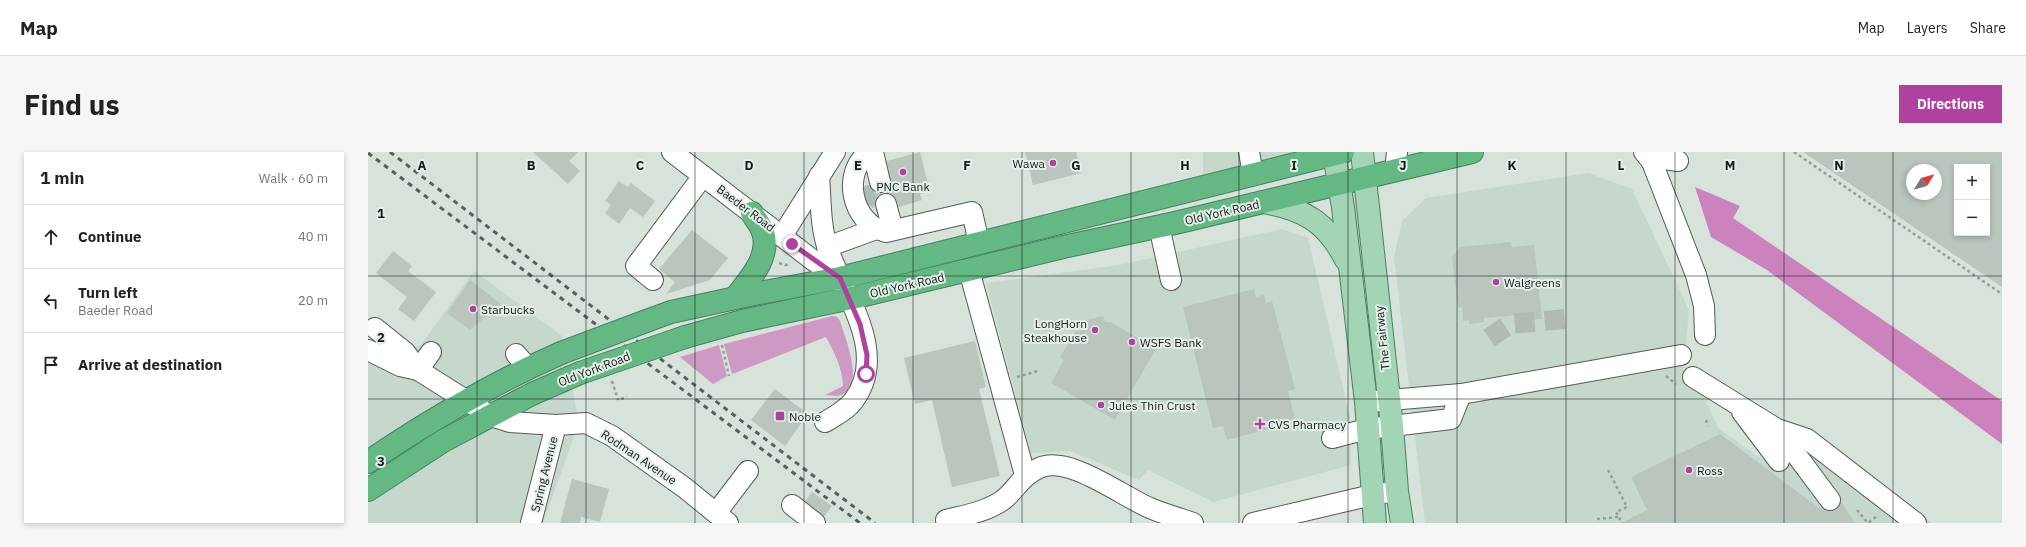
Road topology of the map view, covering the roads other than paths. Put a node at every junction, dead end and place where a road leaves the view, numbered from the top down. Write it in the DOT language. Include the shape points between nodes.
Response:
graph roads {
  1 [pos="672,152"];
  2 [pos="835,152"];
  3 [pos="1249,152"];
  4 [pos="1362,152"];
  5 [pos="1472,152"];
  6 [pos="1339,153"];
  7 [pos="1658,156"];
  8 [pos="866,157"];
  9 [pos="1396,161"];
  10 [pos="1252,174"];
  11 [pos="703,176"];
  12 [pos="819,176"];
  13 [pos="1365,178"];
  14 [pos="871,184"];
  15 [pos="1340,184"];
  16 [pos="1263,202"];
  17 [pos="752,213"];
  18 [pos="880,220"];
  19 [pos="1159,226"];
  20 [pos="782,236"];
  21 [pos="979,243"];
  22 [pos="827,247"];
  23 [pos="969,270"];
  24 [pos="840,278"];
  25 [pos="652,280"];
  26 [pos="1171,280"];
  27 [pos="1352,281"];
  28 [pos="735,298"];
  29 [pos="850,299"];
  30 [pos="370,331"];
  31 [pos="1705,335"];
  32 [pos="368,350"];
  33 [pos="432,352"];
  34 [pos="1681,355"];
  35 [pos="418,370"];
  36 [pos="1693,377"];
  37 [pos="1461,394"];
  38 [pos="466,400"];
  39 [pos="1389,400"];
  40 [pos="1366,402"];
  41 [pos="1736,404"];
  42 [pos="491,416"];
  43 [pos="825,422"];
  44 [pos="556,425"];
  45 [pos="1392,426"];
  46 [pos="1367,429"];
  47 [pos="1777,429"];
  48 [pos="1332,438"];
  49 [pos="1779,461"];
  50 [pos="368,462"];
  51 [pos="748,471"];
  52 [pos="1025,476"];
  53 [pos="368,490"];
  54 [pos="1397,491"];
  55 [pos="1372,495"];
  56 [pos="1830,500"];
  57 [pos="792,505"];
  58 [pos="722,518"];
  59 [pos="946,520"];
  60 [pos="1912,522"];
  61 [pos="531,523"];
  62 [pos="815,523"];
  63 [pos="1193,523"];
  64 [pos="1253,523"];
  65 [pos="1375,523"];
  66 [pos="1402,523"];
  1 -- 11 [label="street, Baeder Road"];
  2 -- 12 [label="street"];
  3 -- 10 [label="street"];
  4 -- 13 [label="main road, The Fairway"];
  5 -- 9 [label="highway, Old York Road"];
  6 -- 10 [label="highway, Old York Road"];
  6 -- 15 [label="main road, The Fairway"];
  7 -- 31 [label="street" via="1696,275 1704,306"];
  8 -- 14 [label="street"];
  8 -- 18 [label="street" via="852,186 853,194 857,207 867,222"];
  9 -- 13 [label="highway, Old York Road"];
  10 -- 21 [label="highway, Old York Road"];
  11 -- 17 [label="street, Baeder Road"];
  11 -- 25 [label="street" via="636,266"];
  12 -- 20 [label="street"];
  12 -- 22 [label="street"];
  13 -- 15 [label="highway, Old York Road"];
  13 -- 39 [label="main road, The Fairway"];
  15 -- 16 [label="highway, Old York Road"];
  15 -- 27 [label="main road, The Fairway"];
  16 -- 19 [label="highway, Old York Road"];
  16 -- 27 [label="main road" via="1305,214 1325,229 1341,250"];
  17 -- 20 [label="street, Baeder Road"];
  17 -- 28 [label="highway" via="763,232 764,251 754,274"];
  18 -- 21 [label="street" via="972,212"];
  18 -- 22 [label="street"];
  19 -- 23 [label="highway, Old York Road"];
  19 -- 26 [label="street"];
  20 -- 24 [label="street, Baeder Road"];
  21 -- 24 [label="highway, Old York Road"];
  22 -- 24 [label="street"];
  23 -- 29 [label="highway, Old York Road"];
  23 -- 52 [label="street"];
  24 -- 28 [label="highway, Old York Road"];
  24 -- 29 [label="street"];
  27 -- 40 [label="main road, The Fairway"];
  28 -- 38 [label="highway, Old York Road, bridge" via="671,312 561,353 522,361"];
  29 -- 42 [label="highway, Old York Road, bridge" via="742,321 685,338 580,373"];
  29 -- 43 [label="street" via="864,339 867,355 866,374 854,401"];
  30 -- 35 [label="street" via="404,352"];
  32 -- 35 [label="street" via="400,366"];
  33 -- 35 [label="street"];
  34 -- 37 [label="street"];
  35 -- 38 [label="street, Rodman Avenue"];
  36 -- 41 [label="street"];
  37 -- 39 [label="street"];
  37 -- 45 [label="street" via="1451,419"];
  38 -- 42 [label="street, Rodman Avenue"];
  38 -- 50 [label="highway, Old York Road"];
  39 -- 40 [label="street"];
  39 -- 45 [label="main road, The Fairway"];
  40 -- 46 [label="main road, The Fairway"];
  41 -- 47 [label="street"];
  41 -- 49 [label="street"];
  42 -- 44 [label="street, Rodman Avenue" via="510,422"];
  42 -- 53 [label="highway, Old York Road" via="442,441"];
  44 -- 58 [label="street, Rodman Avenue" via="586,423 612,436"];
  44 -- 61 [label="street, Spring Avenue"];
  45 -- 46 [label="street"];
  45 -- 54 [label="main road, The Fairway"];
  46 -- 48 [label="street"];
  46 -- 55 [label="main road, The Fairway"];
  47 -- 56 [label="street"];
  47 -- 60 [label="street" via="1807,439"];
  51 -- 58 [label="street"];
  52 -- 59 [label="street" via="1004,499 986,510"];
  52 -- 63 [label="street" via="1041,467 1061,466 1081,472 1149,508"];
  54 -- 55 [label="street"];
  54 -- 66 [label="main road, The Fairway"];
  55 -- 64 [label="street"];
  55 -- 65 [label="main road, The Fairway"];
  57 -- 62 [label="street"];
}
